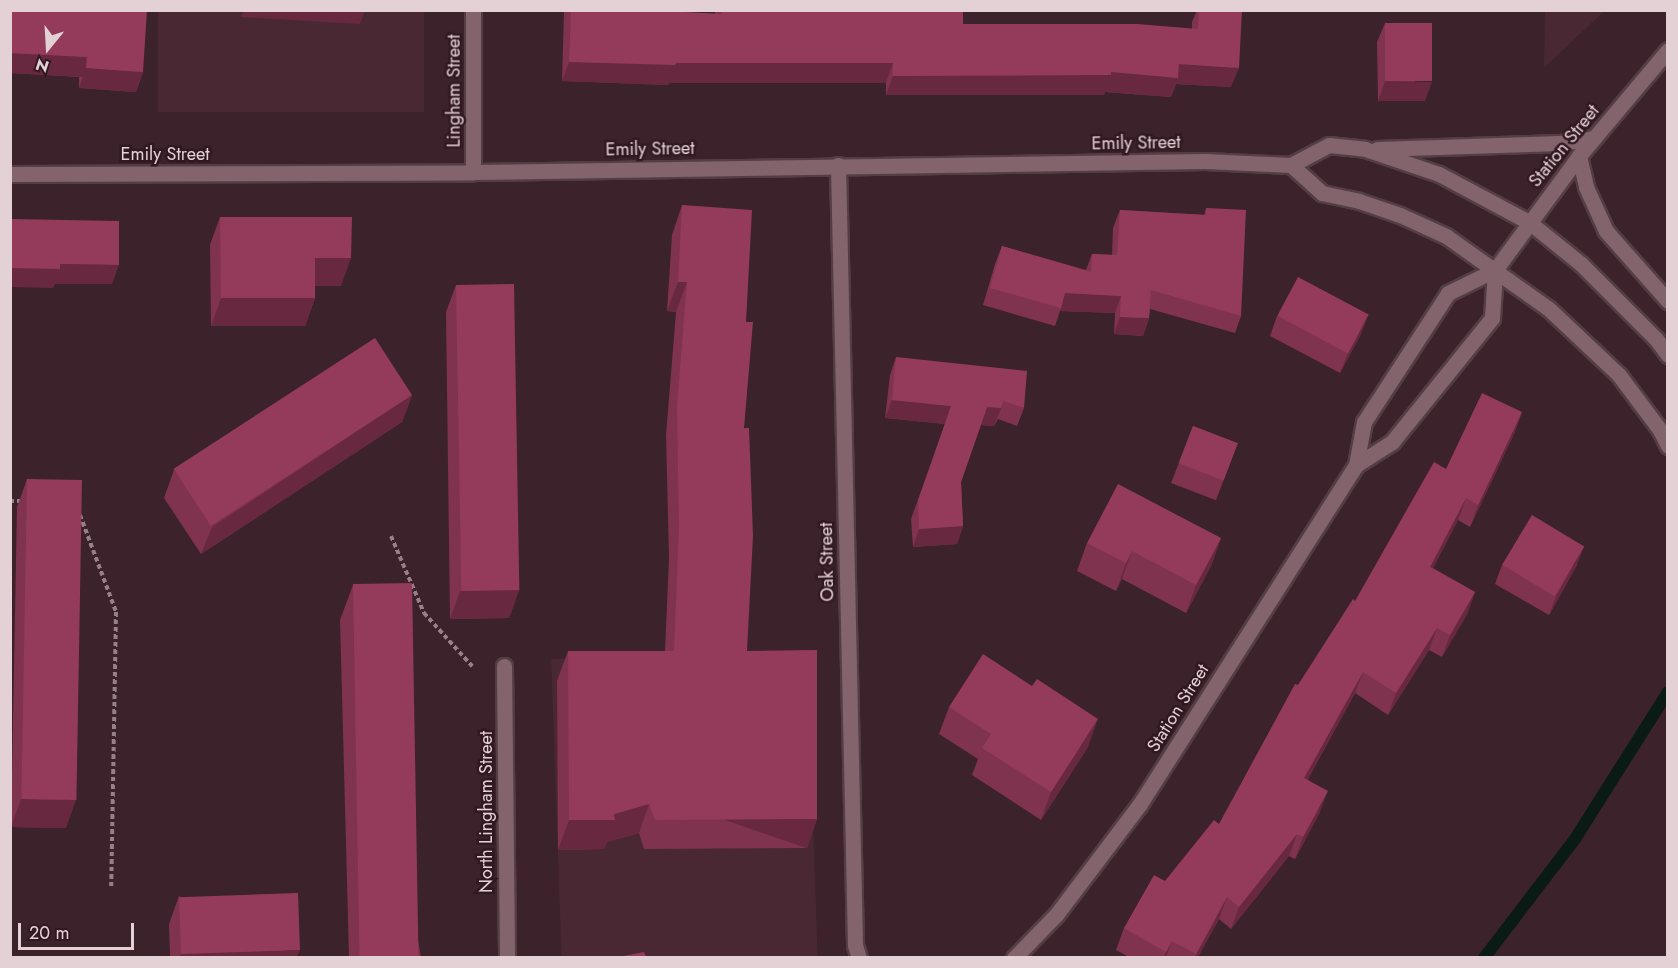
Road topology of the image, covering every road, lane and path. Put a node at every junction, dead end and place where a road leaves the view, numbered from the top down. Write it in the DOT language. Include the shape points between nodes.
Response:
graph roads {
  1 [pos="473,10"];
  2 [pos="1668,50"];
  3 [pos="1594,138"];
  4 [pos="1365,149"];
  5 [pos="1579,156"];
  6 [pos="838,165"];
  7 [pos="1291,165"];
  8 [pos="474,172"];
  9 [pos="10,174"];
  10 [pos="1528,222"];
  11 [pos="1495,270"];
  12 [pos="1668,301"];
  13 [pos="1668,355"];
  14 [pos="1668,446"];
  15 [pos="1356,465"];
  16 [pos="10,501"];
  17 [pos="32,502"];
  18 [pos="80,513"];
  19 [pos="391,536"];
  20 [pos="504,666"];
  21 [pos="472,667"];
  22 [pos="111,889"];
  23 [pos="507,957"];
  24 [pos="859,957"];
  25 [pos="1014,957"];
  1 -- 8 [label="street, Lingham Street"];
  2 -- 3 [label="street, Station Street"];
  3 -- 4 [label="street" via="1560,143"];
  3 -- 5 [label="street, Station Street"];
  4 -- 7 [label="street, Emily Street" via="1329,145"];
  4 -- 10 [label="street, Emily Street" via="1439,174"];
  5 -- 10 [label="street, Station Street"];
  5 -- 12 [label="street" via="1586,187 1606,231"];
  6 -- 7 [label="street, Emily Street"];
  6 -- 8 [label="street, Emily Street"];
  6 -- 24 [label="street, Oak Street" via="855,945"];
  7 -- 11 [label="street" via="1322,193 1400,215 1446,236"];
  8 -- 9 [label="street, Emily Street"];
  10 -- 11 [label="street, Station Street"];
  10 -- 13 [label="street, Emily Street" via="1581,264"];
  11 -- 14 [label="street" via="1549,309 1619,375"];
  11 -- 15 [label="street, Station Street" via="1448,293 1364,422"];
  11 -- 15 [label="street, Station Street" via="1492,318 1392,442"];
  15 -- 25 [label="street, Station Street" via="1140,804 1056,915"];
  16 -- 17 [label="path"];
  18 -- 22 [label="path" via="116,612"];
  19 -- 21 [label="path" via="424,613"];
  20 -- 23 [label="street, North Lingham Street"];
}
